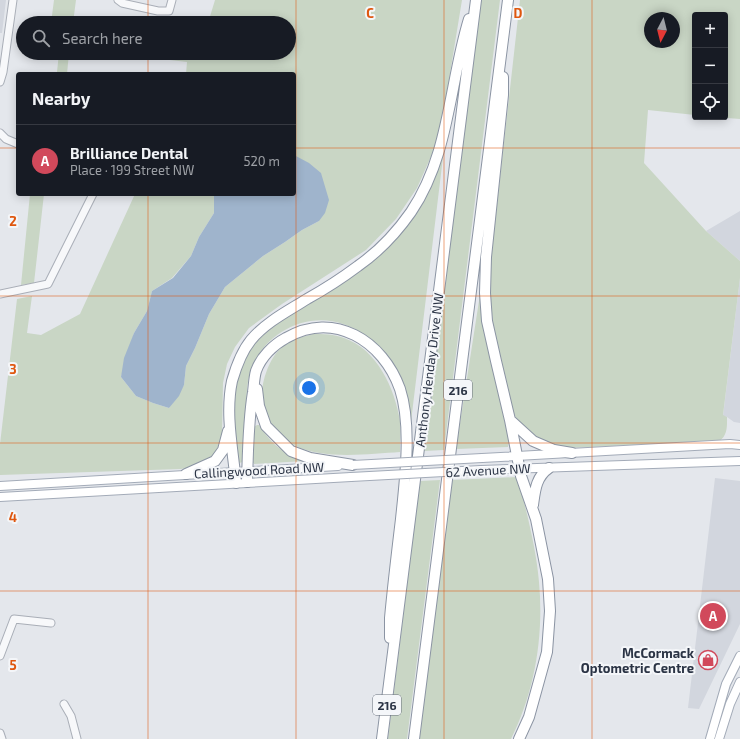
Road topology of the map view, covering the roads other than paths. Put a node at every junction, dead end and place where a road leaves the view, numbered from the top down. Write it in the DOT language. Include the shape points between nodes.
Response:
graph roads {
  1 [pos="13,0"];
  2 [pos="118,0"];
  3 [pos="172,0"];
  4 [pos="475,0"];
  5 [pos="508,0"];
  6 [pos="502,41"];
  7 [pos="0,82"];
  8 [pos="0,133"];
  9 [pos="16,143"];
  10 [pos="92,196"];
  11 [pos="0,294"];
  12 [pos="257,371"];
  13 [pos="510,420"];
  14 [pos="230,425"];
  15 [pos="740,445"];
  16 [pos="572,453"];
  17 [pos="517,456"];
  18 [pos="740,461"];
  19 [pos="353,465"];
  20 [pos="520,468"];
  21 [pos="549,468"];
  22 [pos="248,470"];
  23 [pos="235,471"];
  24 [pos="186,474"];
  25 [pos="247,482"];
  26 [pos="236,483"];
  27 [pos="0,486"];
  28 [pos="0,496"];
  29 [pos="533,509"];
  30 [pos="52,623"];
  31 [pos="0,656"];
  32 [pos="740,656"];
  33 [pos="391,672"];
  34 [pos="740,682"];
  35 [pos="64,704"];
  36 [pos="0,734"];
  37 [pos="2,739"];
  38 [pos="77,739"];
  39 [pos="382,739"];
  40 [pos="414,739"];
  41 [pos="519,739"];
  42 [pos="710,739"];
  43 [pos="718,739"];
  1 -- 7 [label="street"];
  2 -- 3 [label="street" via="158,11 169,11"];
  4 -- 14 [label="highway" via="462,42 438,157 411,212 378,251 330,285 273,320 251,340 232,380"];
  4 -- 33 [label="highway, Anthony Henday Drive NW / 216"];
  5 -- 6 [label="highway, 216"];
  6 -- 13 [label="highway" via="503,95 486,257 485,294 489,327"];
  6 -- 40 [label="highway, 216"];
  8 -- 9 [label="street"];
  10 -- 11 [label="street" via="48,284"];
  12 -- 19 [label="highway" via="259,406 266,426 276,437 291,451 310,458"];
  12 -- 22 [label="highway" via="251,404"];
  12 -- 33 [label="highway" via="265,356 278,342 296,332 313,327 337,328 353,334 370,345 393,373 405,411 406,449 390,618"];
  13 -- 16 [label="highway" via="533,441 554,450"];
  13 -- 17 [label="highway"];
  14 -- 23 [label="highway"];
  14 -- 24 [label="highway" via="224,450 215,461"];
  15 -- 16 [label="main road, 62 Avenue NW"];
  16 -- 17 [label="main road, 62 Avenue NW"];
  17 -- 19 [label="main road, Callingwood Road NW, bridge"];
  17 -- 20 [label="highway"];
  18 -- 21 [label="main road, 62 Avenue NW"];
  19 -- 22 [label="main road, Callingwood Road NW"];
  20 -- 21 [label="main road, 62 Avenue NW"];
  20 -- 25 [label="main road, 62 Avenue NW, bridge"];
  20 -- 29 [label="highway"];
  21 -- 29 [label="highway" via="540,476 536,486"];
  22 -- 23 [label="main road, Callingwood Road NW"];
  22 -- 25 [label="highway"];
  23 -- 24 [label="main road, Callingwood Road NW"];
  23 -- 26 [label="highway"];
  24 -- 27 [label="main road, Callingwood Road NW"];
  25 -- 26 [label="main road, 62 Avenue NW"];
  26 -- 28 [label="main road, Callingwood Road NW"];
  29 -- 41 [label="highway" via="548,579 550,611 547,652 529,717"];
  30 -- 31 [label="street" via="14,619"];
  32 -- 42 [label="main road" via="726,684"];
  33 -- 39 [label="highway, Anthony Henday Drive NW / 216"];
  34 -- 43 [label="main road"];
  35 -- 38 [label="street" via="72,716"];
  36 -- 37 [label="street"];
}
